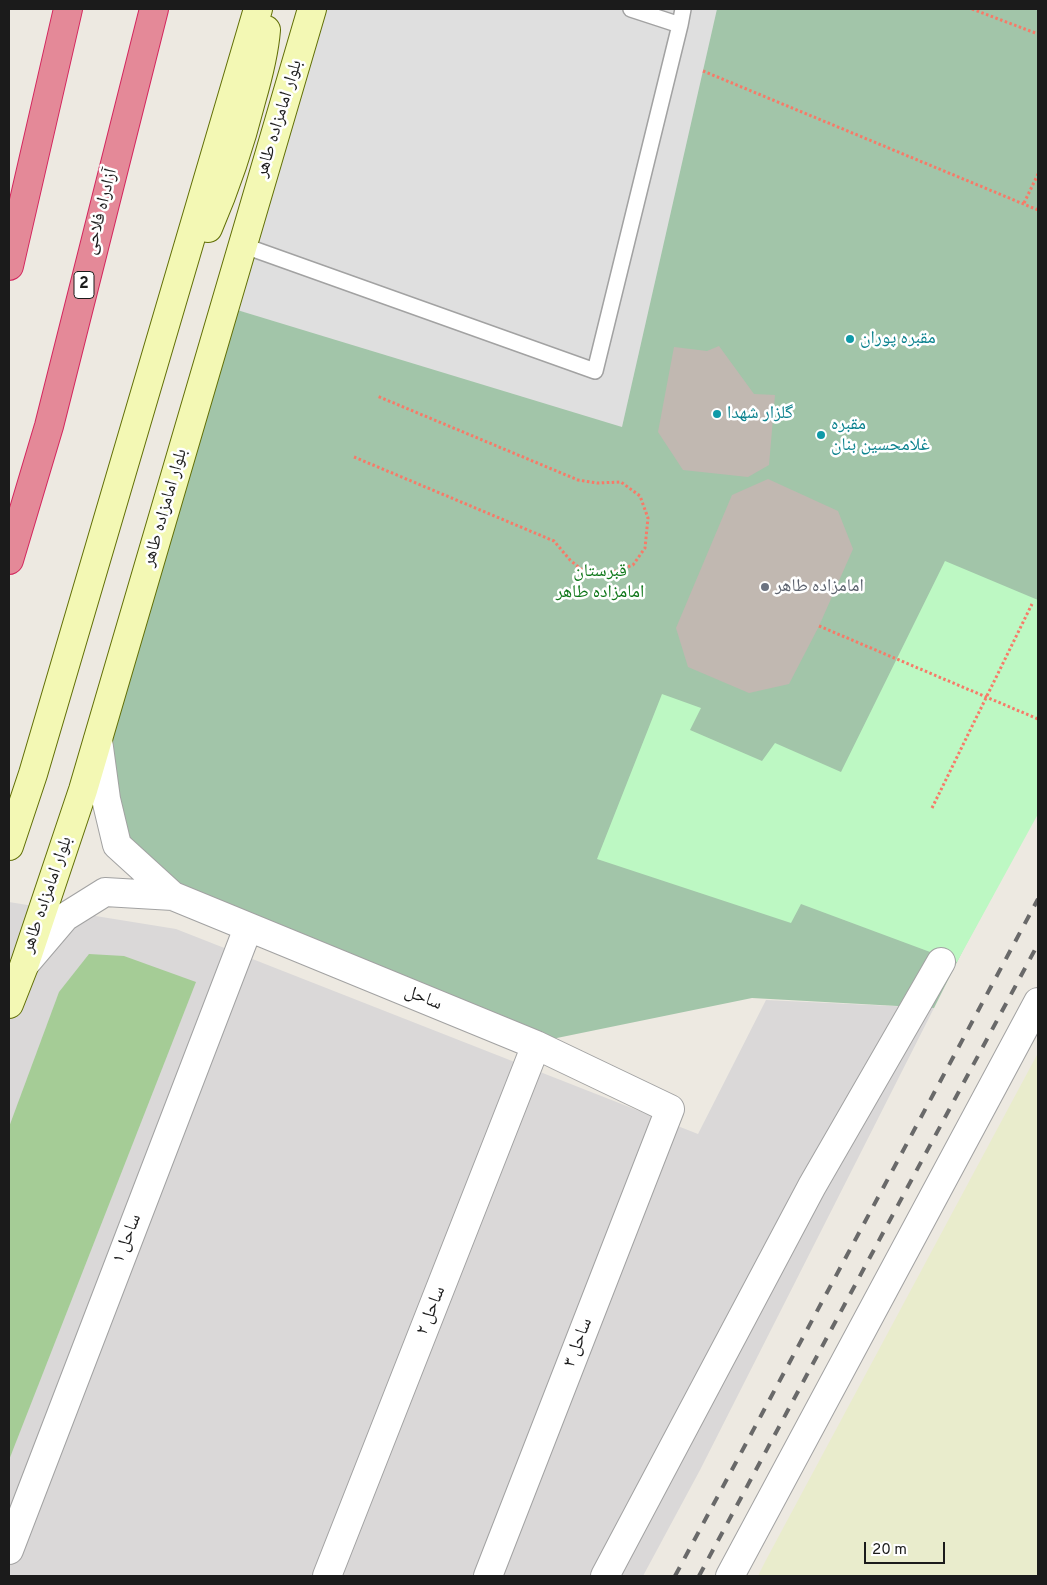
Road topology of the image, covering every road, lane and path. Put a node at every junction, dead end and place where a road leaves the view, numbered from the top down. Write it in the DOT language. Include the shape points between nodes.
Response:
graph roads {
  1 [pos="68,9"];
  2 [pos="154,9"];
  3 [pos="258,9"];
  4 [pos="268,9"];
  5 [pos="631,9"];
  6 [pos="683,9"];
  7 [pos="972,9"];
  8 [pos="309,12"];
  9 [pos="680,25"];
  10 [pos="1038,34"];
  11 [pos="703,71"];
  12 [pos="1038,174"];
  13 [pos="1024,203"];
  14 [pos="1038,210"];
  15 [pos="242,246"];
  16 [pos="182,262"];
  17 [pos="9,266"];
  18 [pos="378,396"];
  19 [pos="354,457"];
  20 [pos="9,560"];
  21 [pos="1032,604"];
  22 [pos="819,626"];
  23 [pos="1038,719"];
  24 [pos="98,740"];
  25 [pos="932,808"];
  26 [pos="9,846"];
  27 [pos="173,896"];
  28 [pos="248,928"];
  29 [pos="942,962"];
  30 [pos="24,966"];
  31 [pos="1038,1002"];
  32 [pos="9,1004"];
  33 [pos="536,1045"];
  34 [pos="670,1109"];
  35 [pos="9,1550"];
  36 [pos="327,1576"];
  37 [pos="488,1576"];
  38 [pos="605,1576"];
  39 [pos="730,1576"];
  1 -- 17 [label="highway"];
  2 -- 20 [label="highway, آزادراه فلاحی / 2" via="51,416"];
  3 -- 16 [label="main road"];
  4 -- 16 [label="main road" via="264,55 225,188 208,229"];
  5 -- 9 [label="lane"];
  6 -- 9 [label="lane"];
  7 -- 10 [label="path"];
  8 -- 15 [label="main road, بلوار امامزاده طاهر"];
  9 -- 15 [label="lane" via="595,372"];
  11 -- 13 [label="path"];
  12 -- 13 [label="path"];
  13 -- 14 [label="path"];
  15 -- 24 [label="main road, بلوار امامزاده طاهر"];
  16 -- 26 [label="main road" via="33,774"];
  18 -- 19 [label="path" via="578,480 620,482 640,496 648,518 645,548 633,566 608,574 582,570 554,542"];
  21 -- 25 [label="path"];
  22 -- 23 [label="path"];
  24 -- 27 [label="street" via="106,799 117,845"];
  24 -- 30 [label="main road, بلوار امامزاده طاهر"];
  27 -- 28 [label="street, ساحل"];
  27 -- 30 [label="street" via="105,892 65,917"];
  28 -- 33 [label="street, ساحل"];
  28 -- 35 [label="street, ساحل ۱"];
  29 -- 38 [label="street" via="812,1186"];
  30 -- 32 [label="main road, بلوار امامزاده طاهر"];
  31 -- 39 [label="street"];
  33 -- 34 [label="street, ساحل"];
  33 -- 36 [label="street, ساحل ۲"];
  34 -- 37 [label="street, ساحل ۳"];
}
